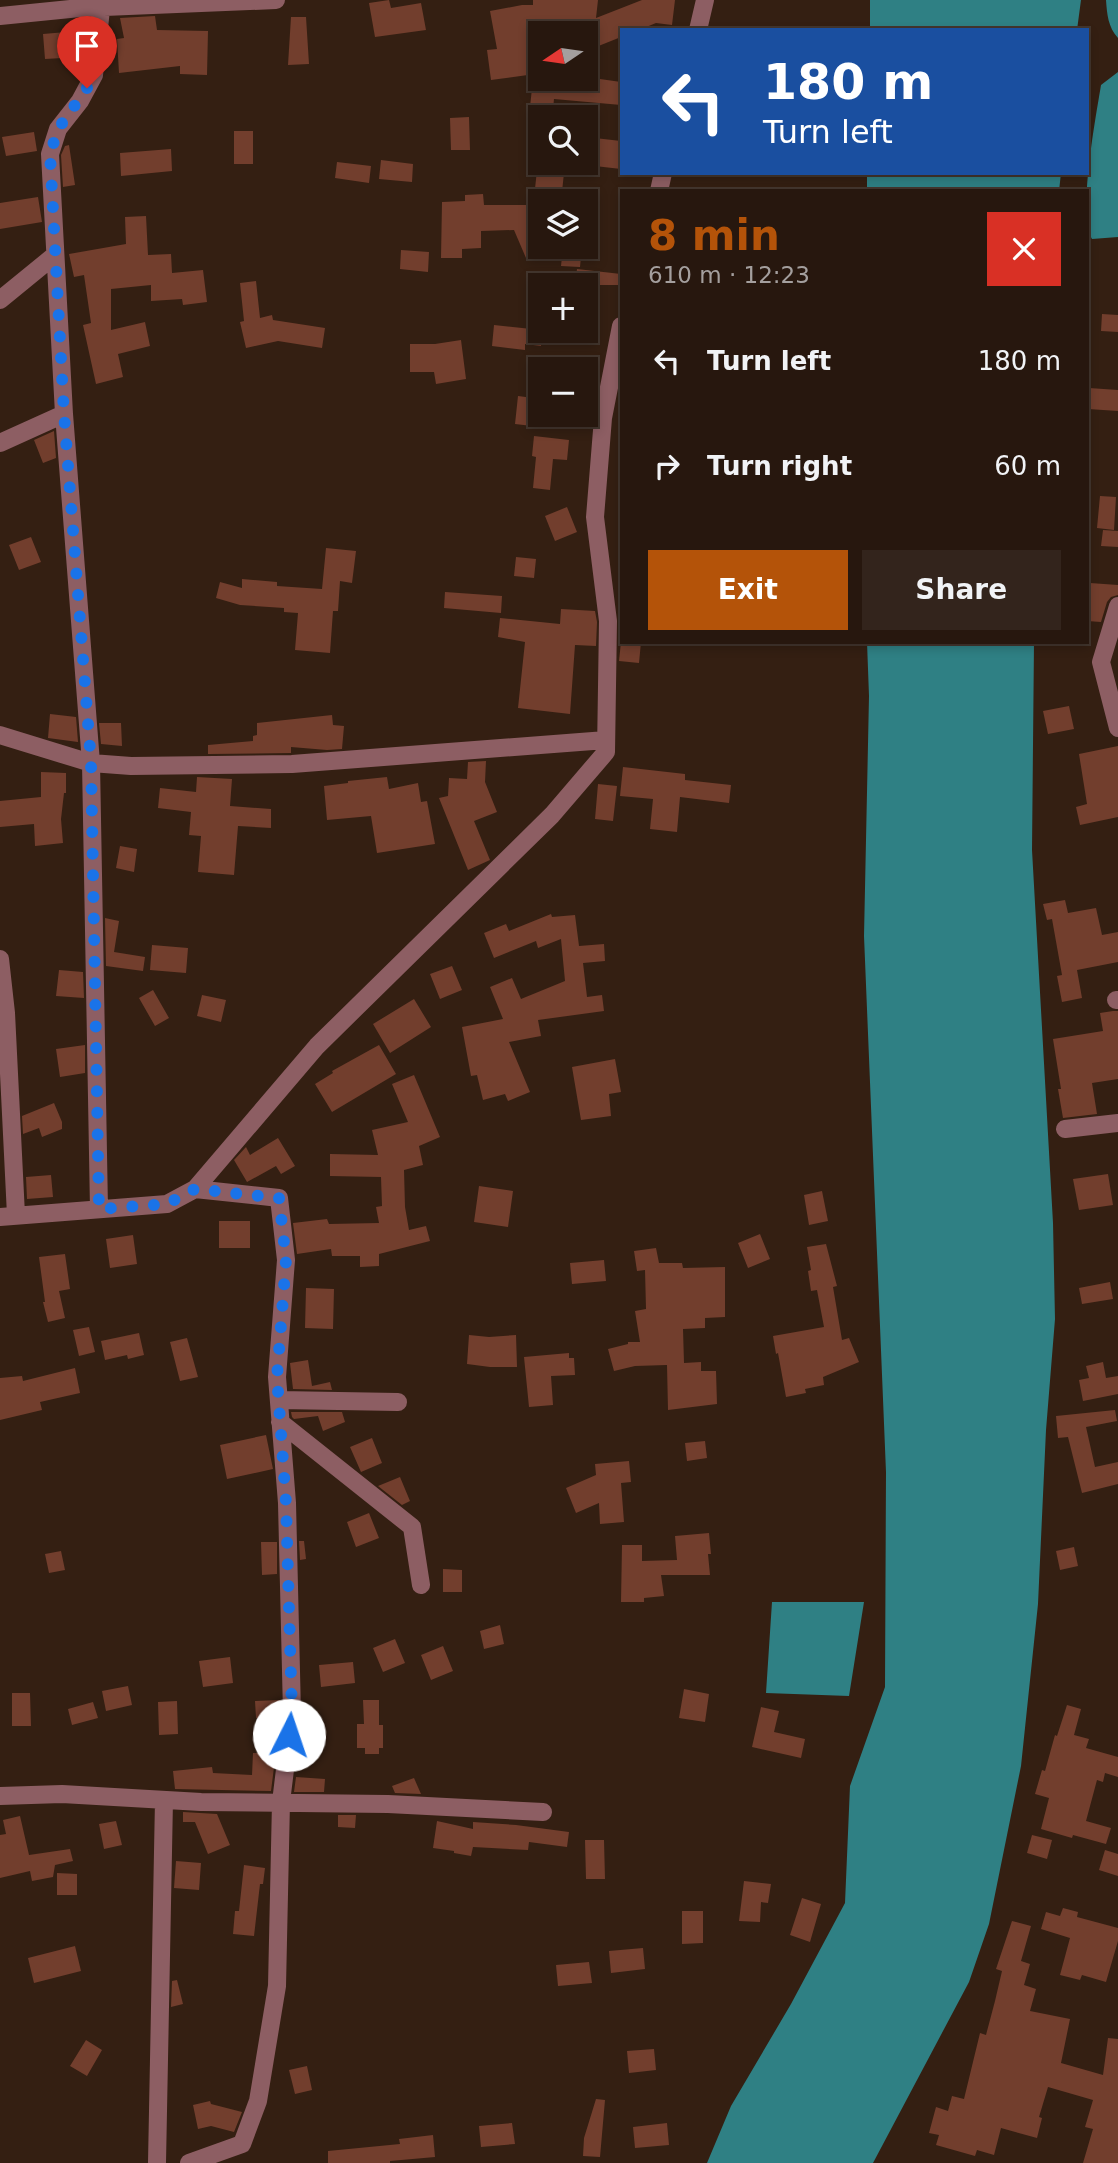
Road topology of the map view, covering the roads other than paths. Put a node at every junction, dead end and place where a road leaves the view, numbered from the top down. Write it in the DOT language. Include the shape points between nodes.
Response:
graph roads {
  1 [pos="276,0"];
  2 [pos="705,0"];
  3 [pos="244,1"];
  4 [pos="79,4"];
  5 [pos="101,9"];
  6 [pos="0,16"];
  7 [pos="698,28"];
  8 [pos="55,255"];
  9 [pos="0,300"];
  10 [pos="620,331"];
  11 [pos="64,414"];
  12 [pos="0,443"];
  13 [pos="1118,606"];
  14 [pos="1110,662"];
  15 [pos="1118,727"];
  16 [pos="0,735"];
  17 [pos="606,740"];
  18 [pos="91,762"];
  19 [pos="0,960"];
  20 [pos="1118,1124"];
  21 [pos="1065,1129"];
  22 [pos="195,1189"];
  23 [pos="99,1209"];
  24 [pos="8,1216"];
  25 [pos="279,1400"];
  26 [pos="398,1402"];
  27 [pos="280,1422"];
  28 [pos="421,1585"];
  29 [pos="0,1796"];
  30 [pos="164,1800"];
  31 [pos="281,1802"];
  32 [pos="543,1812"];
  33 [pos="157,2163"];
  34 [pos="190,2163"];
  1 -- 3 [label="street"];
  2 -- 7 [label="street"];
  3 -- 5 [label="street"];
  4 -- 5 [label="street"];
  4 -- 6 [label="street"];
  5 -- 8 [label="street" via="94,75 58,129 50,154"];
  8 -- 9 [label="street"];
  8 -- 11 [label="street"];
  10 -- 17 [label="street" via="603,418 595,517 608,621"];
  11 -- 12 [label="street"];
  11 -- 18 [label="street"];
  13 -- 14 [label="street"];
  14 -- 15 [label="street"];
  16 -- 18 [label="street"];
  17 -- 18 [label="street" via="292,764 131,766"];
  17 -- 22 [label="street" via="606,752 552,814 317,1046"];
  18 -- 23 [label="street"];
  19 -- 24 [label="street" via="6,1013"];
  20 -- 21 [label="street"];
  22 -- 23 [label="street" via="167,1204"];
  22 -- 25 [label="street" via="279,1198 286,1260"];
  23 -- 24 [label="street"];
  25 -- 26 [label="street"];
  25 -- 27 [label="street"];
  27 -- 28 [label="street" via="412,1527"];
  27 -- 31 [label="street" via="292,1713"];
  29 -- 30 [label="street" via="62,1794"];
  30 -- 31 [label="street"];
  30 -- 33 [label="street"];
  31 -- 32 [label="street"];
  31 -- 34 [label="street" via="277,1986 258,2101 242,2144"];
}
